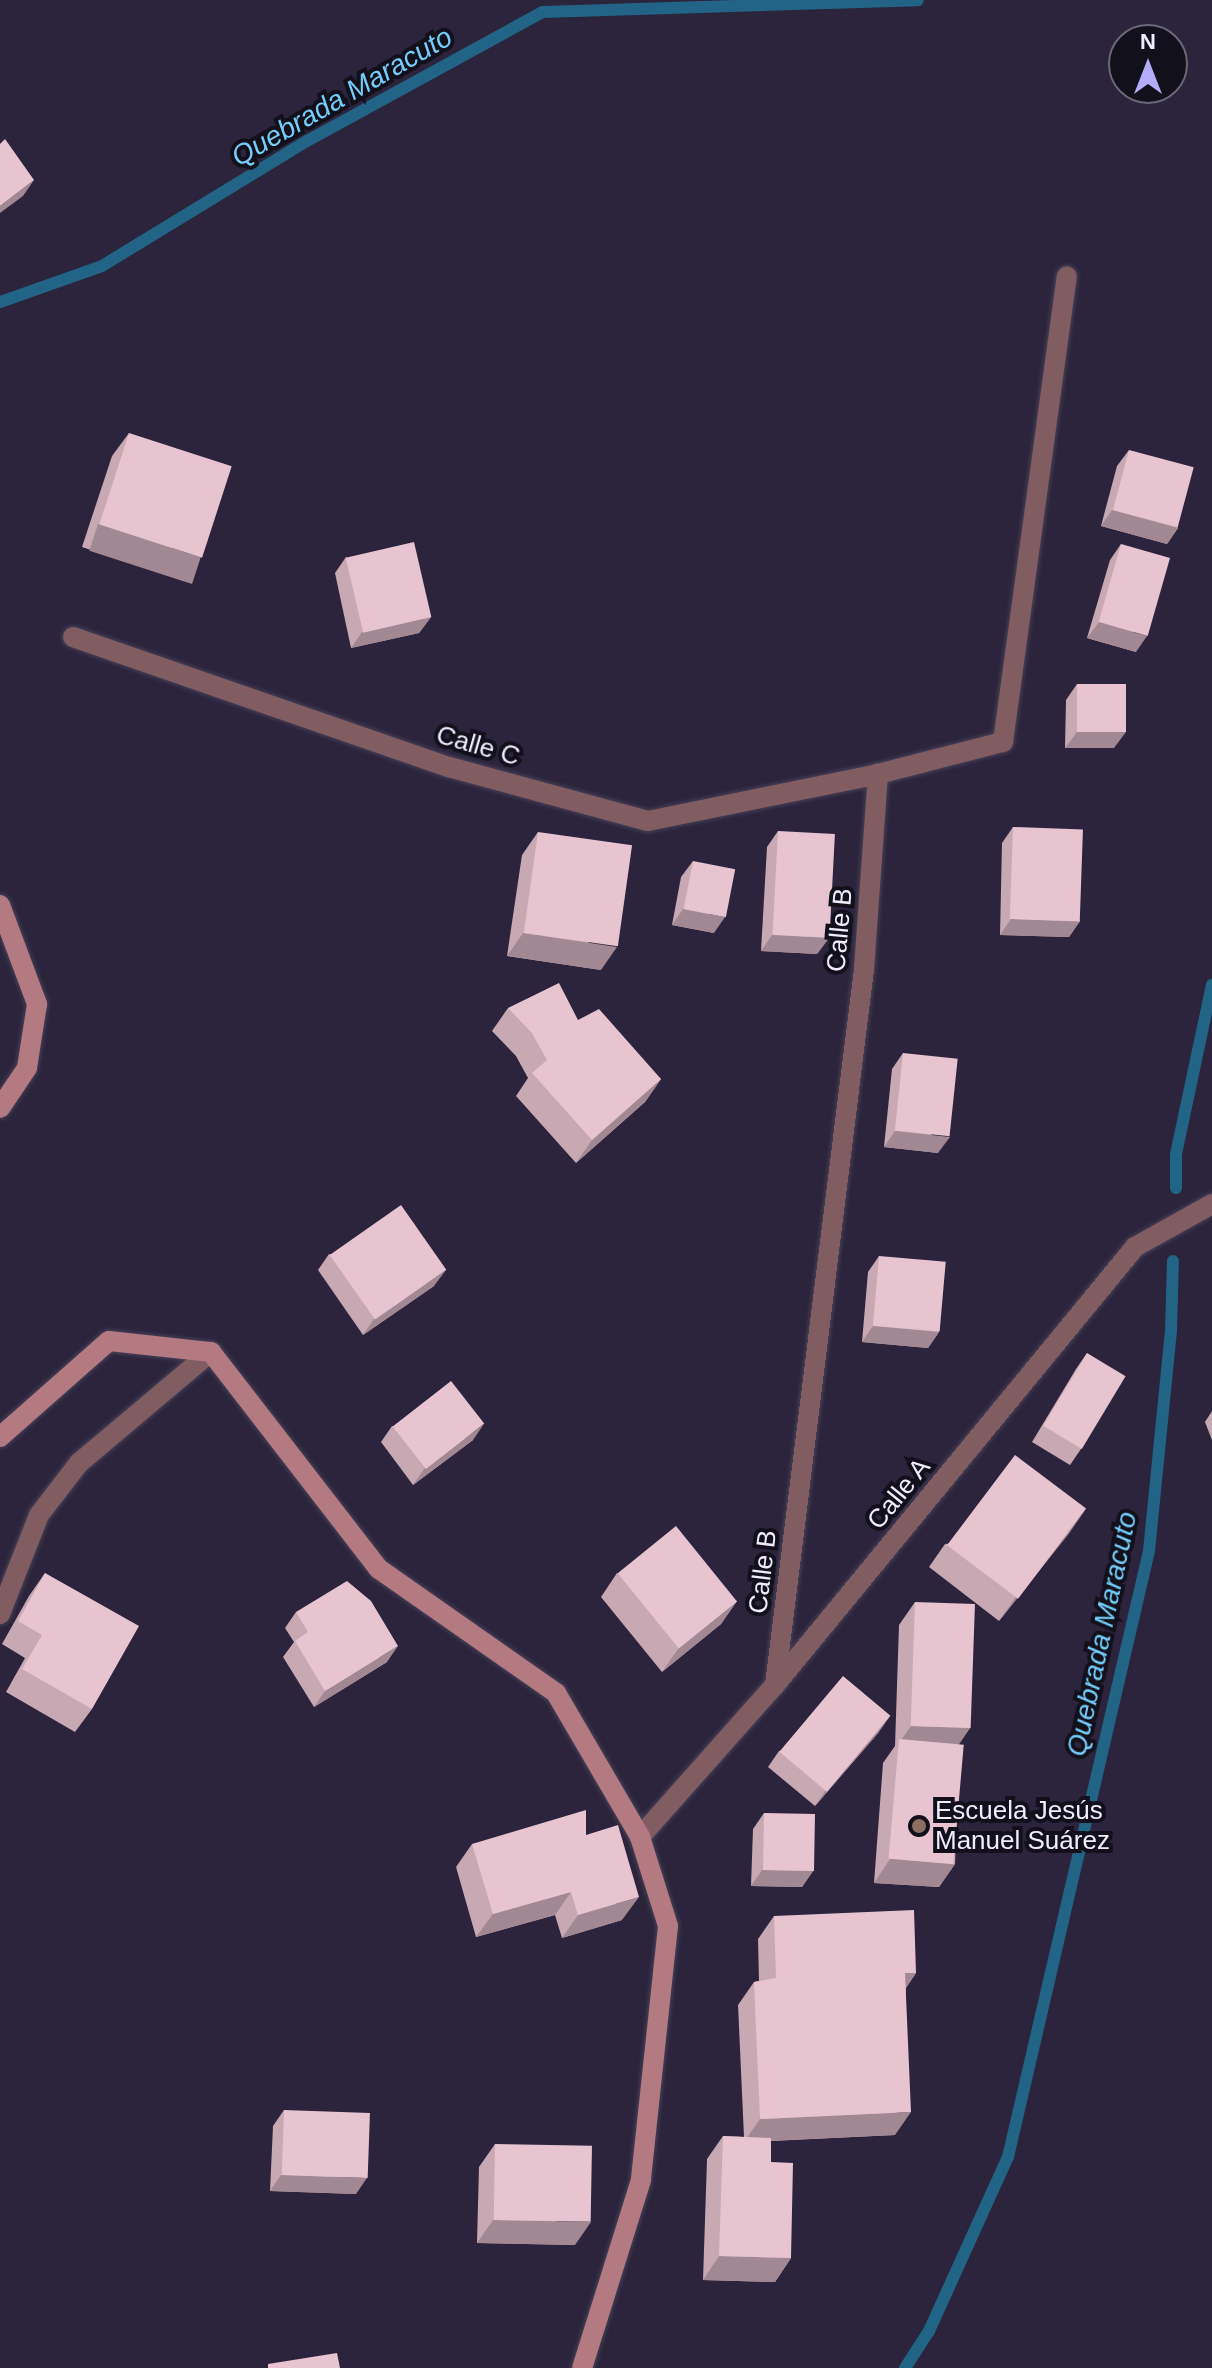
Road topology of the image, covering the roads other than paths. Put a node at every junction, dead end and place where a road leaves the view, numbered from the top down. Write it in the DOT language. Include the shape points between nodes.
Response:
graph roads {
  1 [pos="1067,276"];
  2 [pos="73,637"];
  3 [pos="878,774"];
  4 [pos="0,905"];
  5 [pos="0,1108"];
  6 [pos="1212,1204"];
  7 [pos="211,1352"];
  8 [pos="0,1437"];
  9 [pos="0,1614"];
  10 [pos="775,1685"];
  11 [pos="640,1837"];
  12 [pos="582,2368"];
  1 -- 3 [label="street" via="1003,742"];
  2 -- 3 [label="street, Calle C" via="449,767 648,821"];
  3 -- 10 [label="street, Calle B" via="864,969"];
  4 -- 5 [label="street" via="37,1004 27,1068"];
  6 -- 10 [label="street, Calle A" via="1135,1247"];
  7 -- 8 [label="street" via="109,1341"];
  7 -- 9 [label="street" via="79,1463 39,1515"];
  7 -- 11 [label="street" via="379,1569 556,1693"];
  10 -- 11 [label="street, Calle A"];
  11 -- 12 [label="street" via="668,1926 643,2164"];
}
